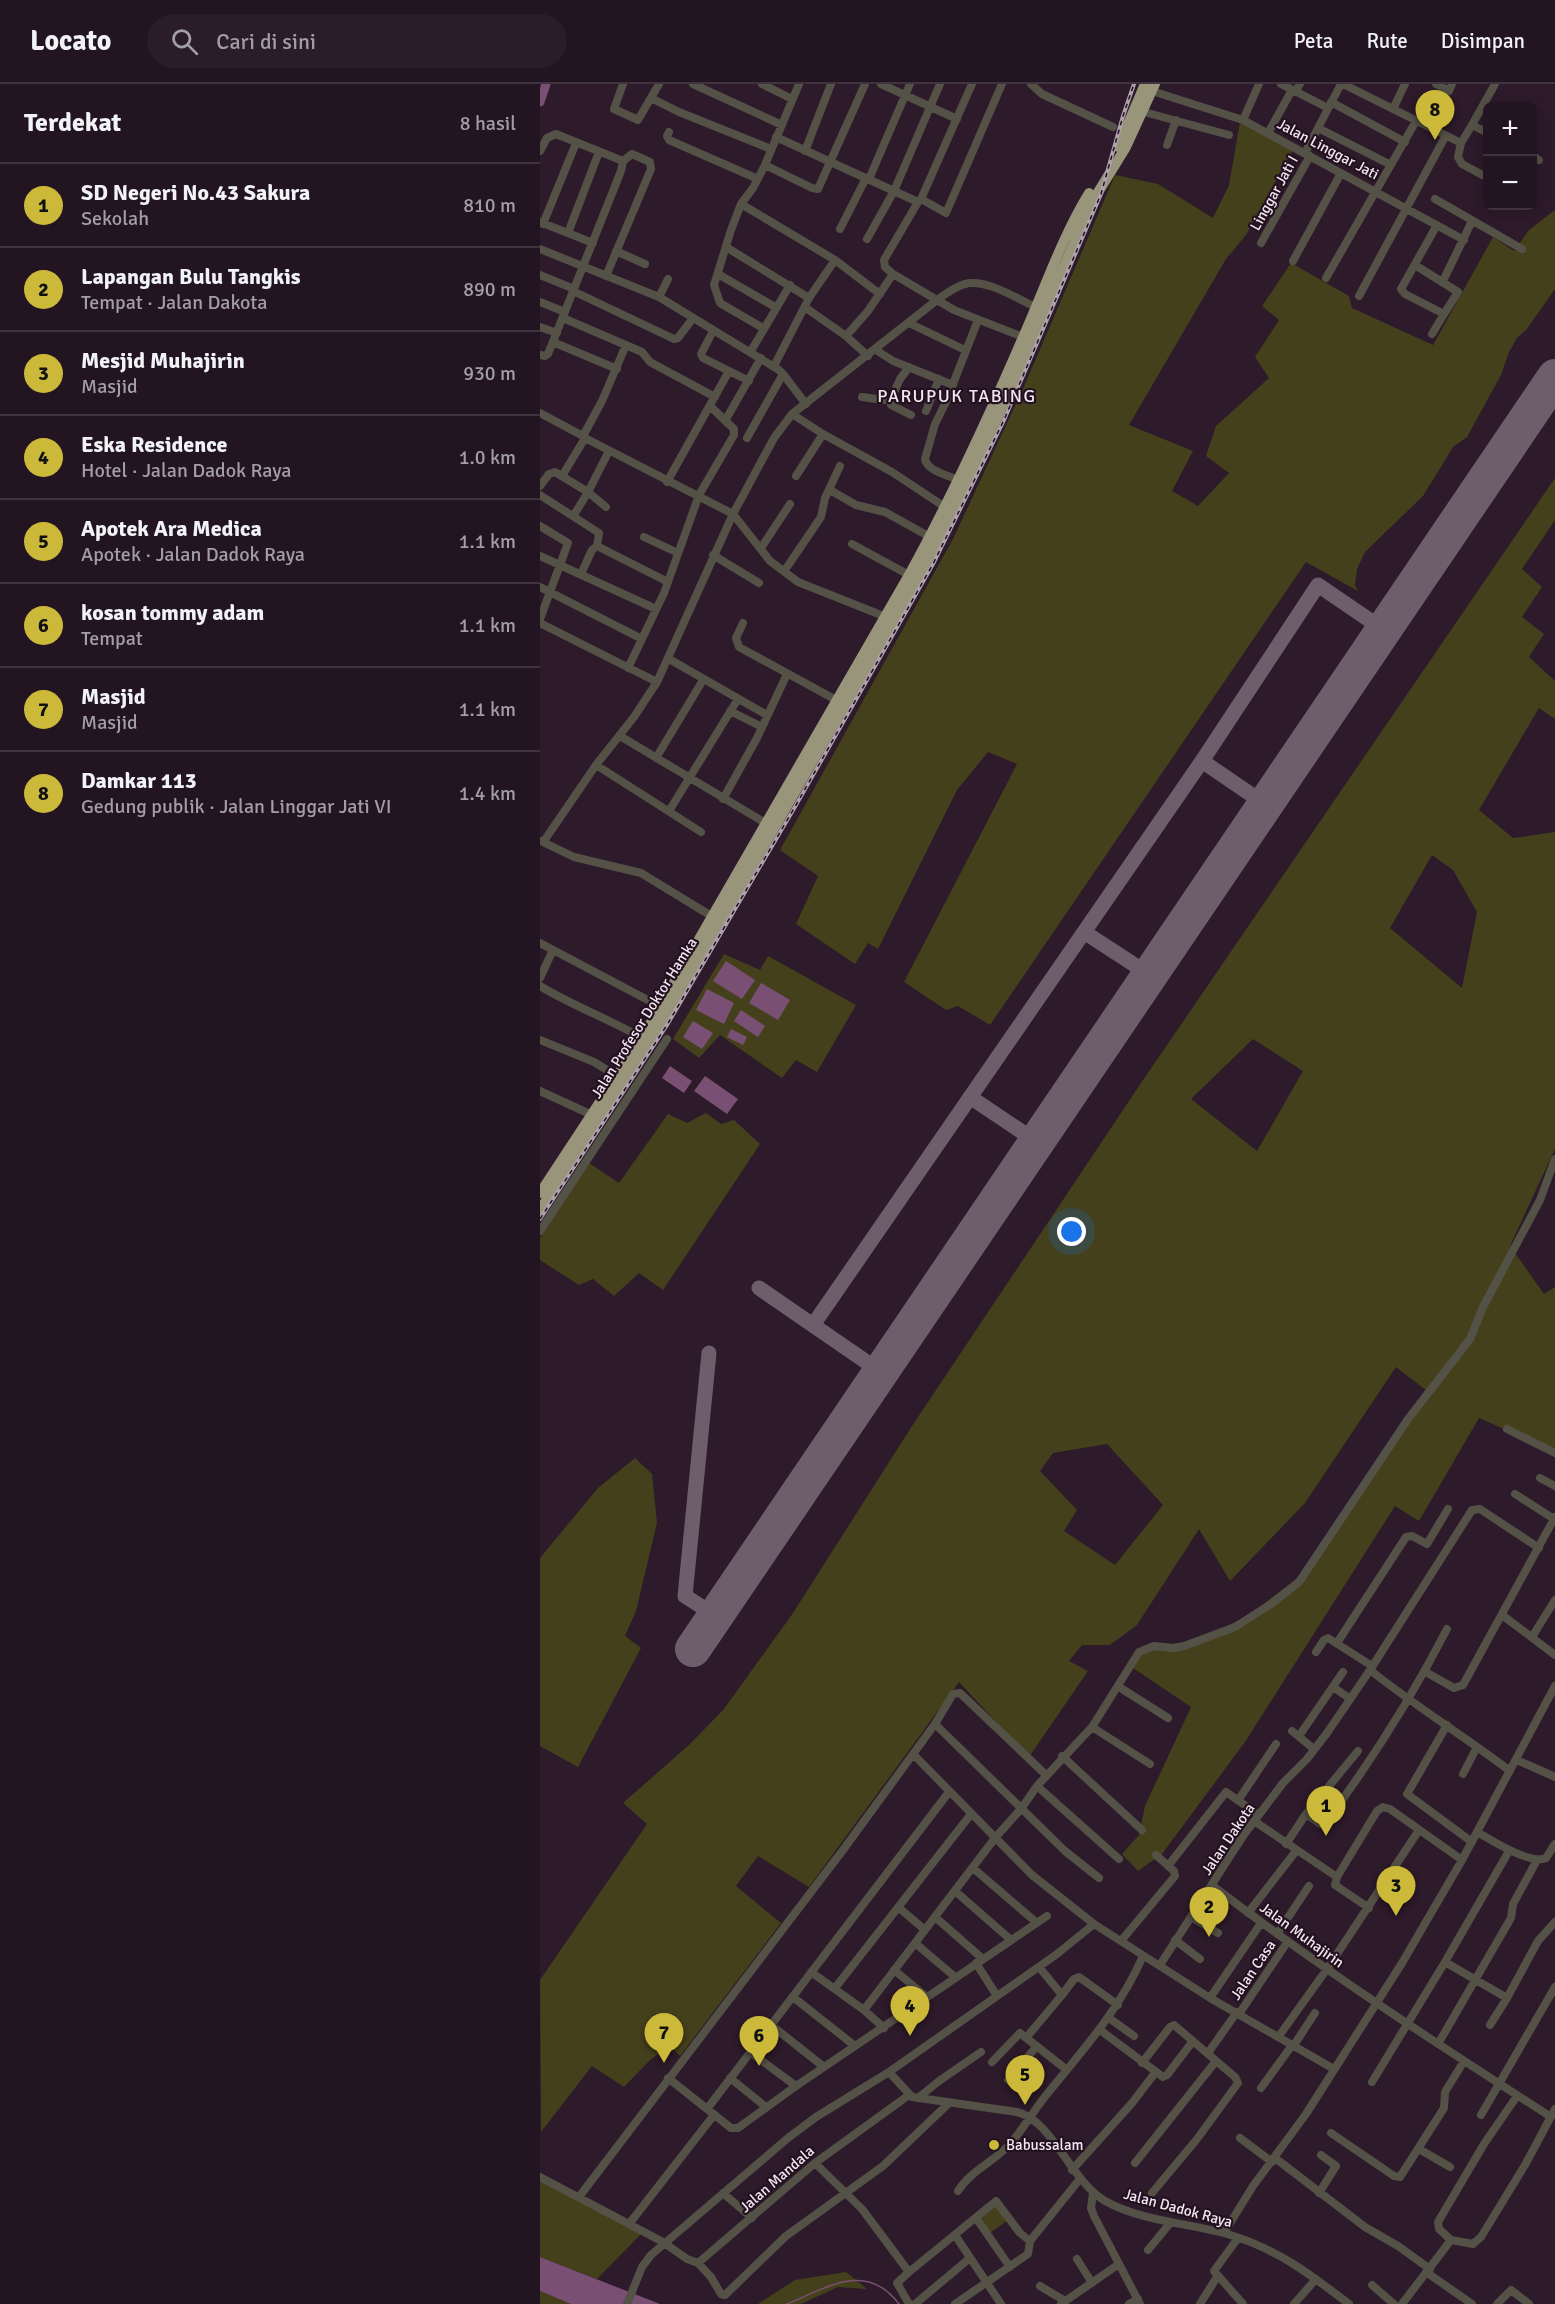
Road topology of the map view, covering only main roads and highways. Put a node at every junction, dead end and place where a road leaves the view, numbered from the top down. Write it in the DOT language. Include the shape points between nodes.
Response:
graph roads {
  1 [pos="1151,86"];
  2 [pos="1089,200"];
  3 [pos="995,412"];
  4 [pos="909,583"];
  5 [pos="813,755"];
  6 [pos="803,772"];
  7 [pos="743,874"];
  8 [pos="686,973"];
  9 [pos="560,1171"];
  10 [pos="540,1193"];
  11 [pos="540,1210"];
  1 -- 2 [label="highway"];
  1 -- 2 [label="highway" via="1144,112 1126,147"];
  2 -- 3 [label="highway"];
  2 -- 3 [label="highway" via="1069,231"];
  3 -- 4 [label="highway"];
  3 -- 4 [label="highway" via="956,506"];
  4 -- 5 [label="highway"];
  4 -- 5 [label="highway" via="838,701"];
  5 -- 6 [label="highway"];
  6 -- 7 [label="highway"];
  6 -- 7 [label="highway" via="767,824"];
  7 -- 8 [label="highway, Jalan Profesor Doktor Hamka"];
  7 -- 8 [label="highway, Jalan Profesor Doktor Hamka" via="713,916"];
  8 -- 9 [label="highway, Jalan Profesor Doktor Hamka" via="592,1115"];
  8 -- 9 [label="highway, Jalan Profesor Doktor Hamka" via="660,1026"];
  9 -- 10 [label="highway"];
  9 -- 11 [label="highway"];
}
